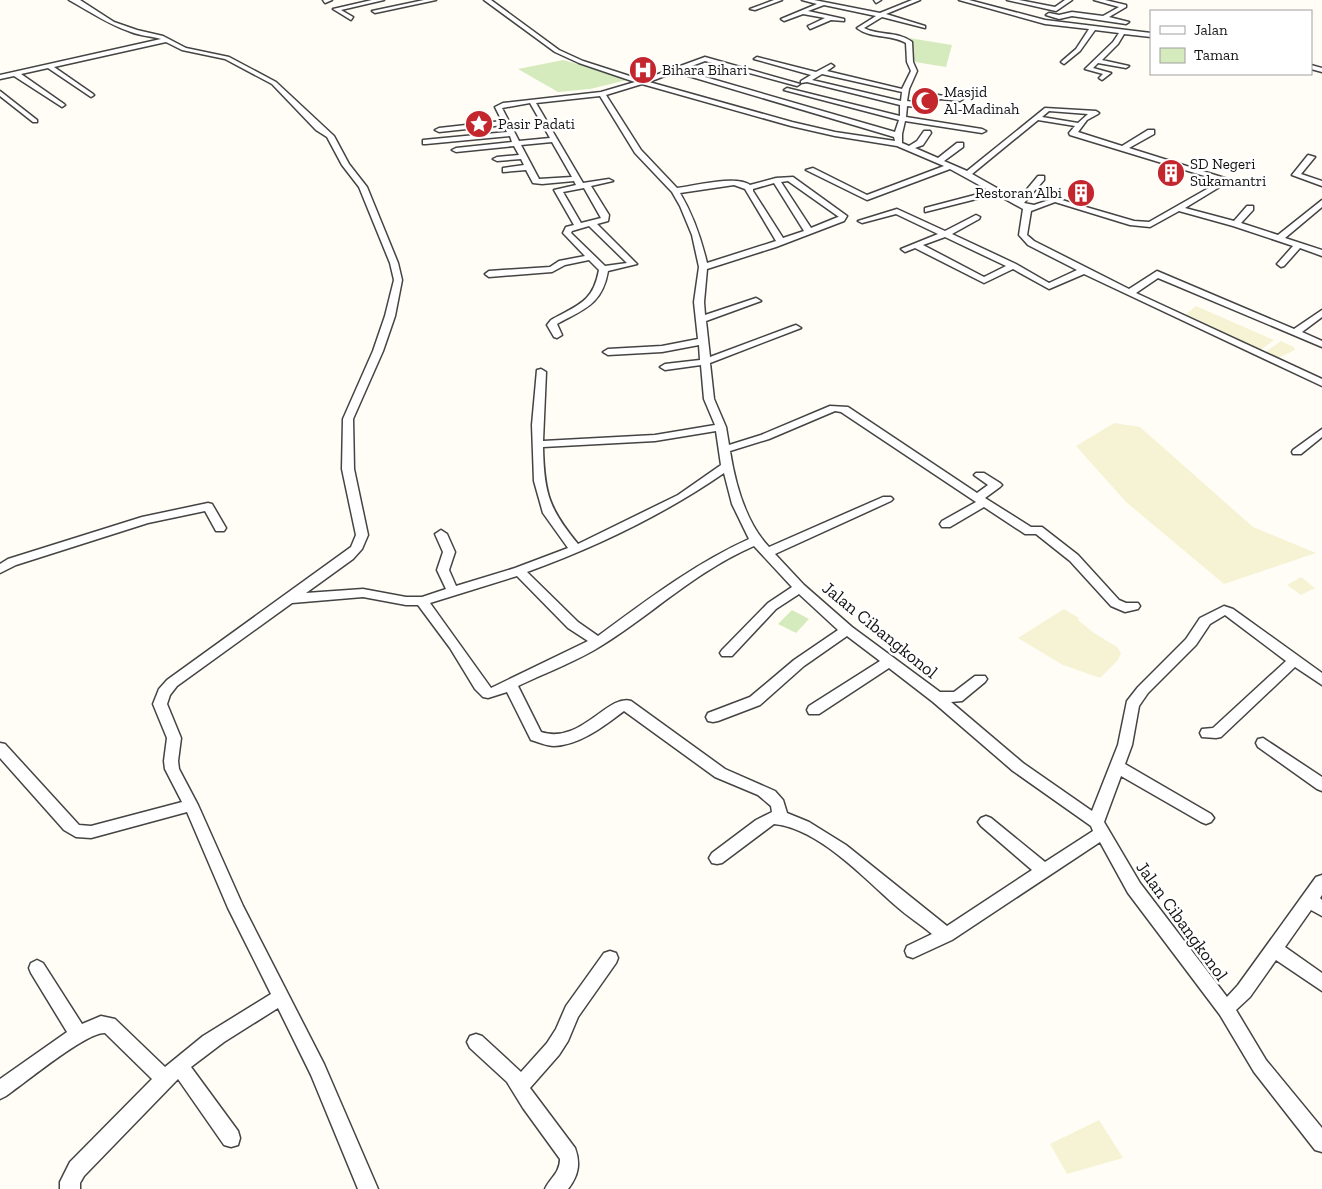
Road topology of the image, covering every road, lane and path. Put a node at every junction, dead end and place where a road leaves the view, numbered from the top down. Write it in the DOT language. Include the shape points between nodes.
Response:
graph roads {
  1 [pos="72,0"];
  2 [pos="381,0"];
  3 [pos="433,0"];
  4 [pos="487,0"];
  5 [pos="779,0"];
  6 [pos="805,0"];
  7 [pos="910,0"];
  8 [pos="916,0"];
  9 [pos="962,0"];
  10 [pos="1042,0"];
  11 [pos="1069,0"];
  12 [pos="1097,0"];
  13 [pos="1130,0"];
  14 [pos="360,2"];
  15 [pos="1015,2"];
  16 [pos="822,4"];
  17 [pos="1036,4"];
  18 [pos="1124,6"];
  19 [pos="1098,7"];
  20 [pos="753,9"];
  21 [pos="1116,10"];
  22 [pos="375,11"];
  23 [pos="803,12"];
  24 [pos="1040,13"];
  25 [pos="382,15"];
  26 [pos="879,16"];
  27 [pos="351,18"];
  28 [pos="830,18"];
  29 [pos="1028,18"];
  30 [pos="1104,18"];
  31 [pos="784,19"];
  32 [pos="842,20"];
  33 [pos="1126,22"];
  34 [pos="923,27"];
  35 [pos="810,28"];
  36 [pos="1093,28"];
  37 [pos="1122,32"];
  38 [pos="1150,36"];
  39 [pos="167,40"];
  40 [pos="757,59"];
  41 [pos="1098,61"];
  42 [pos="1064,62"];
  43 [pos="49,66"];
  44 [pos="831,66"];
  45 [pos="1126,66"];
  46 [pos="674,70"];
  47 [pos="824,72"];
  48 [pos="16,74"];
  49 [pos="816,74"];
  50 [pos="0,77"];
  51 [pos="1102,78"];
  52 [pos="806,80"];
  53 [pos="642,82"];
  54 [pos="797,84"];
  55 [pos="787,90"];
  56 [pos="904,91"];
  57 [pos="0,93"];
  58 [pos="602,94"];
  59 [pos="91,95"];
  60 [pos="960,99"];
  61 [pos="532,101"];
  62 [pos="903,104"];
  63 [pos="62,105"];
  64 [pos="760,105"];
  65 [pos="1038,118"];
  66 [pos="903,119"];
  67 [pos="35,121"];
  68 [pos="507,123"];
  69 [pos="1078,125"];
  70 [pos="439,130"];
  71 [pos="982,131"];
  72 [pos="1151,132"];
  73 [pos="927,133"];
  74 [pos="513,134"];
  75 [pos="896,135"];
  76 [pos="553,140"];
  77 [pos="426,142"];
  78 [pos="517,144"];
  79 [pos="899,144"];
  80 [pos="960,145"];
  81 [pos="1124,148"];
  82 [pos="909,149"];
  83 [pos="456,150"];
  84 [pos="523,157"];
  85 [pos="1311,157"];
  86 [pos="497,160"];
  87 [pos="940,161"];
  88 [pos="951,166"];
  89 [pos="528,167"];
  90 [pos="506,170"];
  91 [pos="810,170"];
  92 [pos="968,174"];
  93 [pos="1041,178"];
  94 [pos="776,180"];
  95 [pos="609,181"];
  96 [pos="580,183"];
  97 [pos="1322,184"];
  98 [pos="750,188"];
  99 [pos="675,191"];
  100 [pos="997,191"];
  101 [pos="1322,202"];
  102 [pos="1023,206"];
  103 [pos="1250,208"];
  104 [pos="1180,209"];
  105 [pos="928,210"];
  106 [pos="976,217"];
  107 [pos="862,222"];
  108 [pos="592,224"];
  109 [pos="1236,224"];
  110 [pos="579,227"];
  111 [pos="809,232"];
  112 [pos="945,234"];
  113 [pos="1280,238"];
  114 [pos="781,242"];
  115 [pos="916,245"];
  116 [pos="1298,245"];
  117 [pos="905,249"];
  118 [pos="1322,253"];
  119 [pos="590,257"];
  120 [pos="1281,264"];
  121 [pos="1013,266"];
  122 [pos="703,267"];
  123 [pos="604,269"];
  124 [pos="1083,271"];
  125 [pos="489,274"];
  126 [pos="1129,293"];
  127 [pos="756,301"];
  128 [pos="1320,316"];
  129 [pos="702,319"];
  130 [pos="796,328"];
  131 [pos="1295,333"];
  132 [pos="557,335"];
  133 [pos="702,341"];
  134 [pos="1322,344"];
  135 [pos="608,352"];
  136 [pos="704,362"];
  137 [pos="665,367"];
  138 [pos="541,372"];
  139 [pos="1322,383"];
  140 [pos="721,427"];
  141 [pos="1322,432"];
  142 [pos="538,444"];
  143 [pos="726,449"];
  144 [pos="1297,452"];
  145 [pos="727,466"];
  146 [pos="980,475"];
  147 [pos="887,499"];
  148 [pos="981,500"];
  149 [pos="946,524"];
  150 [pos="220,528"];
  151 [pos="441,534"];
  152 [pos="756,541"];
  153 [pos="576,550"];
  154 [pos="766,553"];
  155 [pos="0,569"];
  156 [pos="519,571"];
  157 [pos="800,588"];
  158 [pos="453,592"];
  159 [pos="289,599"];
  160 [pos="422,601"];
  161 [pos="1134,606"];
  162 [pos="847,630"];
  163 [pos="598,642"];
  164 [pos="727,653"];
  165 [pos="1294,660"];
  166 [pos="889,662"];
  167 [pos="980,678"];
  168 [pos="1322,680"];
  169 [pos="510,685"];
  170 [pos="938,698"];
  171 [pos="814,710"];
  172 [pos="713,717"];
  173 [pos="1207,733"];
  174 [pos="1263,742"];
  175 [pos="3,755"];
  176 [pos="1118,767"];
  177 [pos="1322,785"];
  178 [pos="191,805"];
  179 [pos="779,818"];
  180 [pos="1206,818"];
  181 [pos="986,822"];
  182 [pos="1099,828"];
  183 [pos="717,858"];
  184 [pos="1043,870"];
  185 [pos="1322,882"];
  186 [pos="1308,899"];
  187 [pos="1322,909"];
  188 [pos="946,935"];
  189 [pos="1273,948"];
  190 [pos="913,951"];
  191 [pos="610,958"];
  192 [pos="37,968"];
  193 [pos="1322,983"];
  194 [pos="280,998"];
  195 [pos="1226,1009"];
  196 [pos="78,1034"];
  197 [pos="476,1042"];
  198 [pos="180,1067"];
  199 [pos="166,1080"];
  200 [pos="520,1086"];
  201 [pos="0,1090"];
  202 [pos="1320,1136"];
  203 [pos="231,1138"];
  204 [pos="70,1189"];
  205 [pos="368,1189"];
  206 [pos="555,1189"];
  1 -- 39 [label="street" via="112,23"];
  2 -- 14 [label="street"];
  3 -- 22 [label="street"];
  4 -- 53 [label="street" via="557,51"];
  5 -- 20 [label="street"];
  6 -- 16 [label="street"];
  7 -- 8 [label="street"];
  8 -- 26 [label="street"];
  9 -- 29 [label="street"];
  10 -- 17 [label="street"];
  11 -- 17 [label="street" via="1058,9"];
  12 -- 18 [label="street"];
  13 -- 18 [label="street"];
  14 -- 22 [label="street"];
  14 -- 27 [label="street" via="336,9"];
  15 -- 17 [label="street"];
  15 -- 24 [label="street"];
  16 -- 23 [label="street"];
  16 -- 26 [label="street"];
  18 -- 21 [label="street"];
  19 -- 21 [label="street"];
  21 -- 30 [label="street"];
  22 -- 25 [label="street"];
  23 -- 28 [label="street"];
  23 -- 31 [label="street"];
  24 -- 29 [label="street"];
  24 -- 30 [label="street" via="1059,17 1072,14"];
  26 -- 34 [label="street"];
  26 -- 56 [label="street" via="860,28 909,42 914,71"];
  28 -- 32 [label="street"];
  28 -- 35 [label="street"];
  29 -- 36 [label="street"];
  30 -- 33 [label="street"];
  36 -- 37 [label="street"];
  36 -- 42 [label="street" via="1078,50"];
  37 -- 38 [label="street"];
  37 -- 41 [label="street"];
  39 -- 43 [label="street"];
  39 -- 159 [label="street" via="184,49 227,58 274,83 330,136 363,187 394,262 398,280 378,351 348,419 348,469 362,536 349,556"];
  40 -- 49 [label="street"];
  41 -- 45 [label="street"];
  41 -- 51 [label="street" via="1088,69 1108,73"];
  43 -- 48 [label="street"];
  43 -- 59 [label="street"];
  44 -- 47 [label="street"];
  46 -- 53 [label="street"];
  46 -- 54 [label="street" via="705,59"];
  46 -- 64 [label="street"];
  47 -- 49 [label="street"];
  47 -- 56 [label="street"];
  48 -- 50 [label="street"];
  48 -- 63 [label="street"];
  49 -- 52 [label="street"];
  52 -- 54 [label="street"];
  52 -- 62 [label="street"];
  53 -- 58 [label="street"];
  53 -- 64 [label="street"];
  54 -- 55 [label="street"];
  55 -- 64 [label="street"];
  55 -- 66 [label="street"];
  56 -- 62 [label="street"];
  57 -- 67 [label="street"];
  58 -- 61 [label="street"];
  58 -- 99 [label="street, Jalan Cibangkonol" via="638,152"];
  60 -- 62 [label="street" via="938,97 927,106"];
  61 -- 68 [label="street" via="500,105 498,107"];
  61 -- 76 [label="street"];
  62 -- 66 [label="street"];
  64 -- 75 [label="street"];
  64 -- 79 [label="street" via="815,130"];
  65 -- 69 [label="street"];
  65 -- 69 [label="street" via="1047,109 1096,113"];
  65 -- 92 [label="street"];
  66 -- 71 [label="street"];
  66 -- 75 [label="street"];
  68 -- 70 [label="street"];
  68 -- 74 [label="street"];
  69 -- 81 [label="street" via="1072,133"];
  72 -- 81 [label="street"];
  73 -- 82 [label="street" via="922,141"];
  74 -- 77 [label="street"];
  74 -- 78 [label="street"];
  75 -- 79 [label="street"];
  76 -- 78 [label="street"];
  76 -- 96 [label="street"];
  78 -- 83 [label="street"];
  78 -- 84 [label="street"];
  79 -- 82 [label="street"];
  80 -- 87 [label="street"];
  81 -- 104 [label="street" via="1227,180"];
  82 -- 87 [label="street"];
  84 -- 86 [label="street"];
  84 -- 89 [label="street"];
  85 -- 97 [label="street" via="1296,175"];
  87 -- 88 [label="street"];
  88 -- 91 [label="street" via="867,198"];
  88 -- 92 [label="street"];
  89 -- 90 [label="street"];
  89 -- 96 [label="street" via="539,182"];
  92 -- 100 [label="street"];
  93 -- 102 [label="street"];
  94 -- 98 [label="street"];
  94 -- 111 [label="street"];
  94 -- 111 [label="street" via="792,180 843,216"];
  95 -- 96 [label="street"];
  96 -- 108 [label="street" via="606,216 604,221"];
  96 -- 110 [label="street" via="558,191"];
  98 -- 99 [label="street" via="734,183"];
  98 -- 114 [label="street"];
  99 -- 122 [label="street, Jalan Cibangkonol" via="696,235"];
  100 -- 102 [label="street"];
  100 -- 105 [label="street"];
  101 -- 113 [label="street"];
  102 -- 104 [label="street" via="1038,208 1047,201 1055,200 1148,226"];
  102 -- 124 [label="street" via="1023,235 1026,240"];
  103 -- 109 [label="street"];
  104 -- 109 [label="street"];
  106 -- 112 [label="street"];
  107 -- 112 [label="street" via="897,210"];
  108 -- 110 [label="street"];
  108 -- 123 [label="street" via="633,262"];
  109 -- 113 [label="street"];
  110 -- 119 [label="street" via="566,233"];
  111 -- 114 [label="street"];
  112 -- 115 [label="street"];
  112 -- 121 [label="street"];
  113 -- 116 [label="street"];
  114 -- 122 [label="street"];
  115 -- 117 [label="street"];
  115 -- 121 [label="street" via="984,280"];
  116 -- 118 [label="street"];
  116 -- 120 [label="street"];
  119 -- 123 [label="street"];
  119 -- 125 [label="street" via="549,269"];
  121 -- 124 [label="street" via="1049,286"];
  122 -- 129 [label="street, Jalan Cibangkonol" via="699,302"];
  123 -- 132 [label="street" via="600,288 587,305 554,322 552,325"];
  124 -- 126 [label="street"];
  126 -- 131 [label="street" via="1158,274"];
  126 -- 139 [label="street"];
  127 -- 129 [label="street"];
  128 -- 131 [label="street"];
  129 -- 133 [label="street, Jalan Cibangkonol"];
  130 -- 136 [label="street"];
  131 -- 134 [label="street"];
  133 -- 135 [label="street" via="662,349"];
  133 -- 136 [label="street, Jalan Cibangkonol"];
  136 -- 137 [label="street"];
  136 -- 140 [label="street, Jalan Cibangkonol" via="709,399"];
  138 -- 142 [label="street"];
  140 -- 142 [label="street" via="654,438"];
  140 -- 143 [label="street, Jalan Cibangkonol"];
  141 -- 144 [label="street"];
  142 -- 153 [label="street" via="542,497 550,515"];
  143 -- 145 [label="street, Jalan Cibangkonol"];
  143 -- 148 [label="street" via="839,408"];
  145 -- 152 [label="street, Jalan Cibangkonol" via="738,504"];
  145 -- 153 [label="street" via="682,497"];
  146 -- 148 [label="street" via="996,484"];
  147 -- 154 [label="street"];
  148 -- 149 [label="street"];
  148 -- 161 [label="street" via="1029,531 1038,530 1065,550 1114,603 1125,608"];
  150 -- 155 [label="street" via="208,507 146,520 12,562"];
  151 -- 158 [label="street" via="449,552 443,570"];
  152 -- 154 [label="street, Jalan Cibangkonol"];
  152 -- 163 [label="street" via="689,576"];
  153 -- 156 [label="street"];
  154 -- 157 [label="street, Jalan Cibangkonol"];
  156 -- 158 [label="street"];
  156 -- 163 [label="street" via="573,625"];
  157 -- 162 [label="street, Jalan Cibangkonol"];
  157 -- 164 [label="street" via="772,606"];
  158 -- 160 [label="street"];
  159 -- 160 [label="street" via="363,593"];
  159 -- 178 [label="street" via="187,672 164,693 160,704 174,738 172,769"];
  160 -- 169 [label="street" via="483,690 494,692"];
  162 -- 166 [label="street, Jalan Cibangkonol"];
  162 -- 172 [label="street" via="800,663 755,701"];
  163 -- 169 [label="street"];
  165 -- 168 [label="street"];
  165 -- 173 [label="street" via="1216,733"];
  165 -- 176 [label="street" via="1229,612 1224,610 1211,616 1132,705"];
  166 -- 170 [label="street, Jalan Cibangkonol"];
  166 -- 171 [label="street"];
  167 -- 170 [label="street" via="957,697"];
  169 -- 179 [label="street" via="536,736 552,741 571,738 626,705 721,774 761,789 776,800"];
  170 -- 182 [label="street, Jalan Cibangkonol" via="1018,767"];
  174 -- 177 [label="street"];
  175 -- 178 [label="street" via="69,826 83,833"];
  176 -- 180 [label="street"];
  176 -- 182 [label="street"];
  178 -- 194 [label="street"];
  179 -- 183 [label="street" via="770,819"];
  179 -- 188 [label="street" via="794,821 827,840"];
  181 -- 184 [label="street"];
  182 -- 184 [label="street"];
  182 -- 195 [label="street, Jalan Cibangkonol" via="1134,888"];
  184 -- 188 [label="street"];
  185 -- 186 [label="street"];
  186 -- 187 [label="street"];
  186 -- 189 [label="street"];
  188 -- 190 [label="street"];
  189 -- 193 [label="street"];
  189 -- 195 [label="street" via="1244,991"];
  191 -- 200 [label="street" via="572,1012 562,1035"];
  192 -- 196 [label="street"];
  194 -- 198 [label="street" via="208,1043"];
  194 -- 205 [label="street" via="318,1070"];
  195 -- 202 [label="street, Jalan Cibangkonol" via="1260,1066"];
  196 -- 199 [label="street" via="101,1024 109,1025"];
  196 -- 201 [label="street"];
  197 -- 200 [label="street" via="498,1060"];
  198 -- 199 [label="street"];
  198 -- 203 [label="street"];
  199 -- 204 [label="street" via="77,1169"];
  200 -- 206 [label="street" via="568,1155 570,1162 564,1181"];
}
